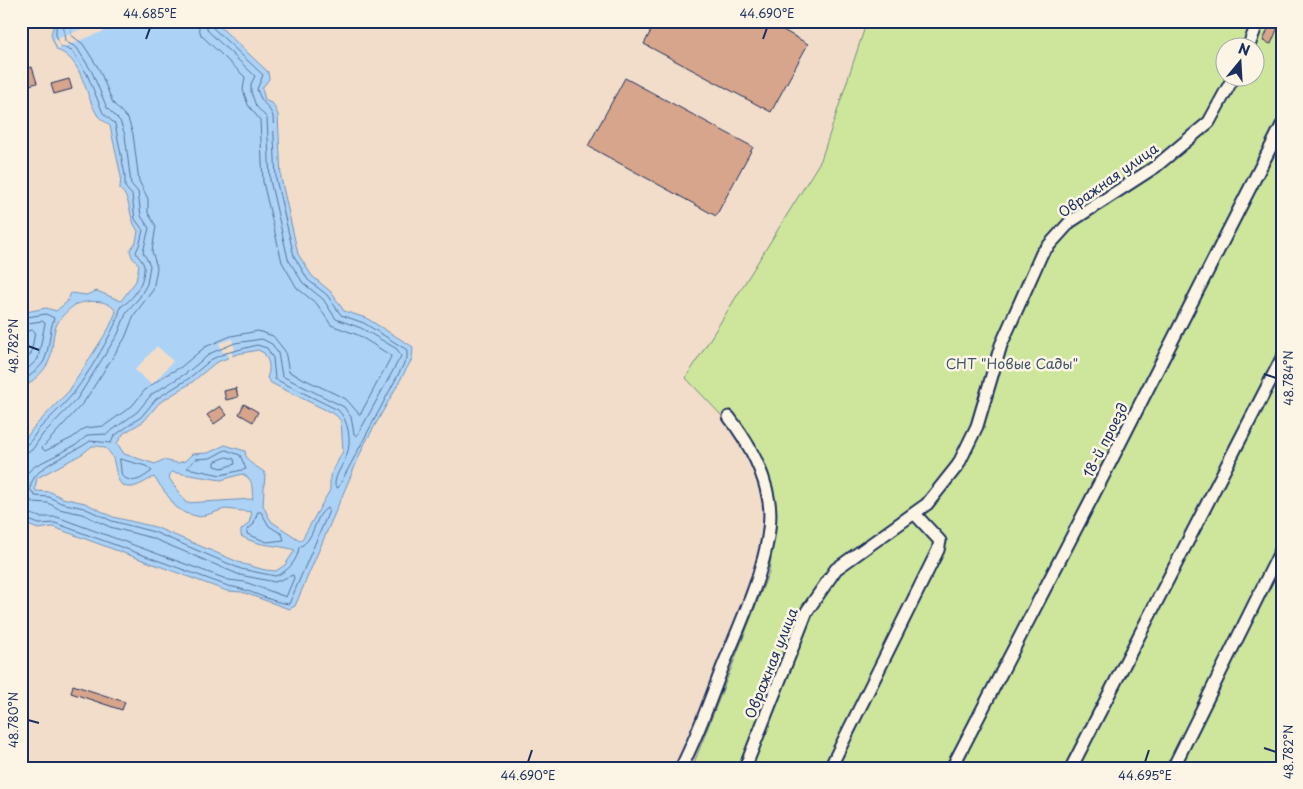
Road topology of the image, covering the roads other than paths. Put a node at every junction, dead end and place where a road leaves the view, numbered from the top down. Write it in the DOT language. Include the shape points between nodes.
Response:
graph roads {
  1 [pos="1258,21"];
  2 [pos="1252,38"];
  3 [pos="1228,88"];
  4 [pos="1282,125"];
  5 [pos="1282,358"];
  6 [pos="729,417"];
  7 [pos="915,514"];
  8 [pos="1282,548"];
  9 [pos="681,768"];
  10 [pos="745,768"];
  11 [pos="830,768"];
  12 [pos="952,768"];
  13 [pos="1071,768"];
  14 [pos="1173,768"];
  1 -- 2 [label="street"];
  3 -- 7 [label="street, Овражная улица" via="1209,122 1155,166 1070,222 1042,253 1001,345 977,426 958,465"];
  4 -- 12 [label="street, 18-й проезд"];
  5 -- 13 [label="street"];
  6 -- 9 [label="street" via="746,438 757,462 769,504 769,521 760,574"];
  7 -- 10 [label="street, Овражная улица" via="836,569 807,611"];
  7 -- 11 [label="street" via="940,541 938,550"];
  8 -- 14 [label="street"];
}
